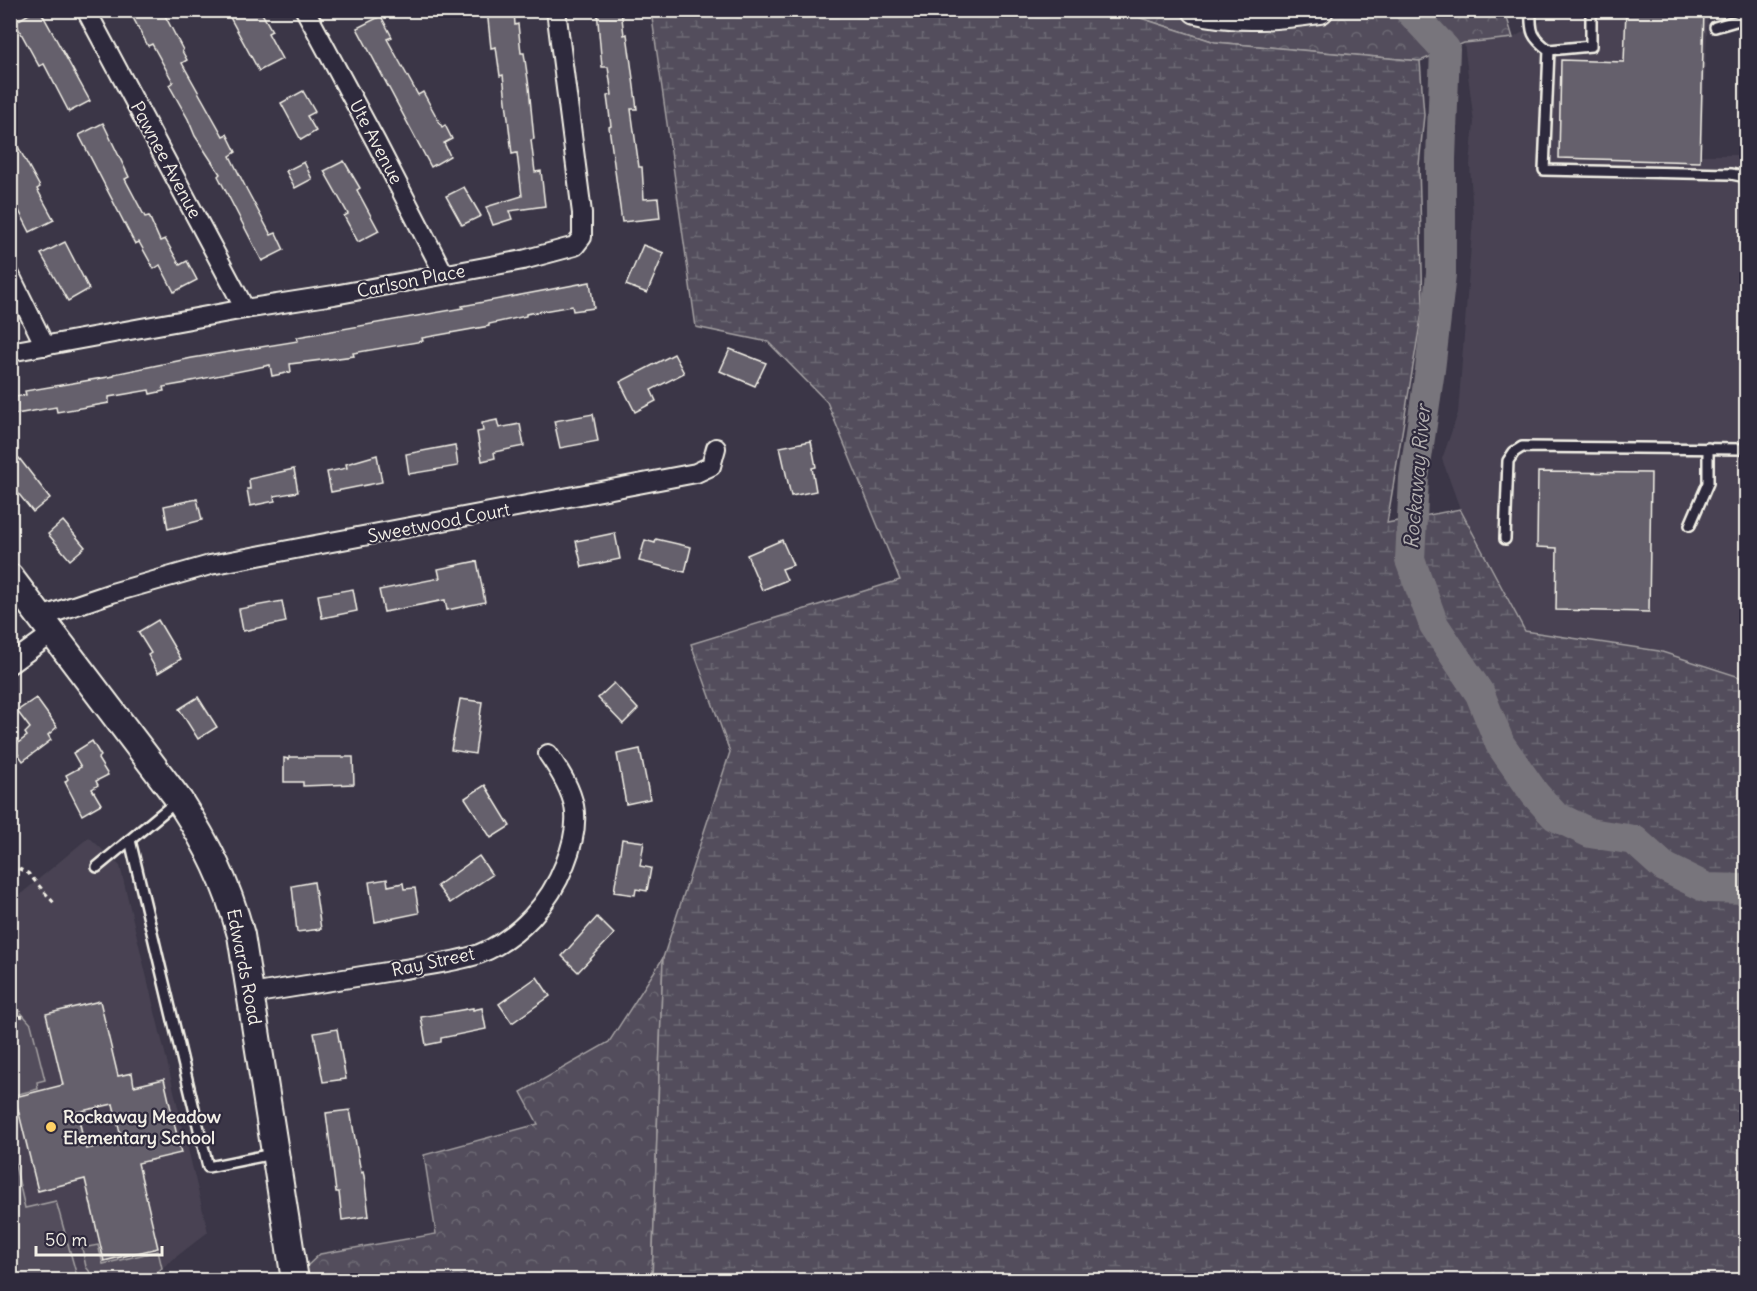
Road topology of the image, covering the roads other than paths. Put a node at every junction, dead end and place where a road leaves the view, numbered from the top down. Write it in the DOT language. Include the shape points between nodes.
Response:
graph roads {
  1 [pos="87,10"];
  2 [pos="305,10"];
  3 [pos="556,10"];
  4 [pos="1196,10"];
  5 [pos="1320,10"];
  6 [pos="1531,10"];
  7 [pos="1591,10"];
  8 [pos="1746,18"];
  9 [pos="1715,27"];
  10 [pos="1549,50"];
  11 [pos="1746,177"];
  12 [pos="444,274"];
  13 [pos="10,275"];
  14 [pos="245,309"];
  15 [pos="45,346"];
  16 [pos="10,352"];
  17 [pos="716,448"];
  18 [pos="1708,448"];
  19 [pos="1746,449"];
  20 [pos="1690,525"];
  21 [pos="1505,539"];
  22 [pos="10,577"];
  23 [pos="47,625"];
  24 [pos="10,664"];
  25 [pos="548,754"];
  26 [pos="179,800"];
  27 [pos="130,840"];
  28 [pos="97,867"];
  29 [pos="251,994"];
  30 [pos="275,1154"];
  31 [pos="295,1281"];
  1 -- 14 [label="street, Pawnee Avenue"];
  2 -- 12 [label="street, Ute Avenue"];
  3 -- 12 [label="street, Carlson Place" via="582,237 574,246 533,257"];
  4 -- 5 [label="street" via="1267,16"];
  6 -- 10 [label="lane" via="1534,39"];
  7 -- 10 [label="lane" via="1591,46"];
  8 -- 9 [label="lane"];
  10 -- 11 [label="lane" via="1545,170"];
  12 -- 14 [label="street, Carlson Place"];
  13 -- 15 [label="street"];
  14 -- 15 [label="street, Carlson Place"];
  15 -- 16 [label="street, Carlson Place"];
  17 -- 23 [label="street, Sweetwood Court" via="711,466 696,473 210,566 149,583"];
  18 -- 19 [label="lane"];
  18 -- 20 [label="lane" via="1708,483"];
  18 -- 21 [label="lane" via="1522,447 1508,461"];
  22 -- 23 [label="street, Edwards Road"];
  23 -- 24 [label="street, Sweetwood Court"];
  23 -- 26 [label="street, Edwards Road"];
  25 -- 29 [label="street, Ray Street" via="570,787 574,832 555,886 518,930 478,954"];
  26 -- 27 [label="lane"];
  26 -- 29 [label="street, Edwards Road" via="216,863 232,902"];
  27 -- 28 [label="lane"];
  27 -- 30 [label="lane" via="208,1167"];
  29 -- 30 [label="street, Edwards Road"];
  30 -- 31 [label="street, Edwards Road"];
}
